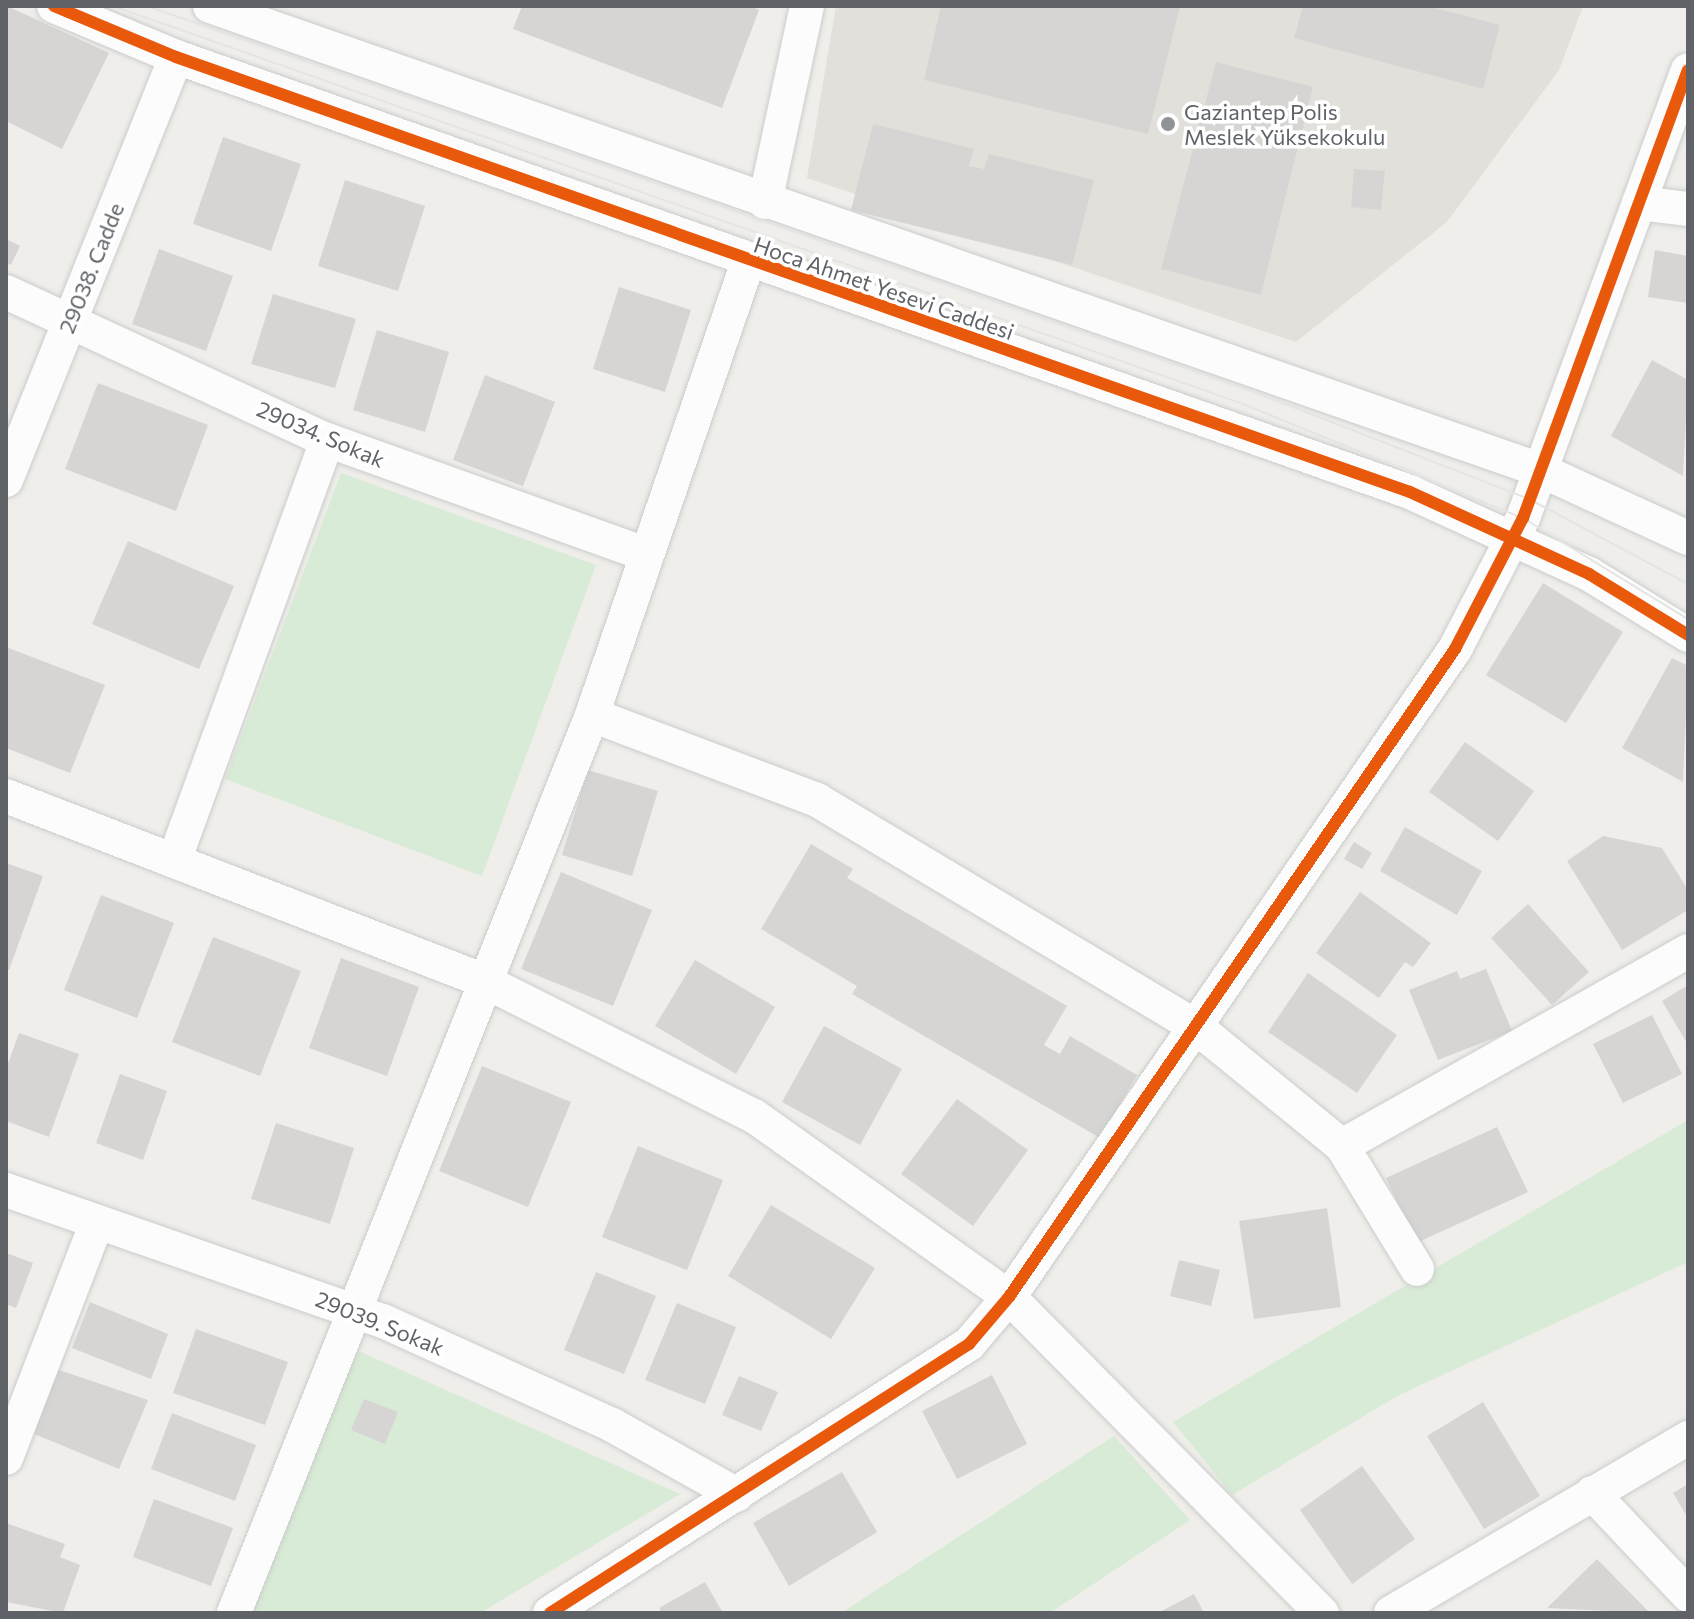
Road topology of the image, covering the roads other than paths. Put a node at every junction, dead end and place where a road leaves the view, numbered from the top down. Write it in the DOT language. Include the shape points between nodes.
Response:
graph roads {
  1 [pos="54,6"];
  2 [pos="210,6"];
  3 [pos="807,6"];
  4 [pos="176,57"];
  5 [pos="1688,70"];
  6 [pos="765,202"];
  7 [pos="1639,203"];
  8 [pos="1688,209"];
  9 [pos="748,262"];
  10 [pos="6,292"];
  11 [pos="70,319"];
  12 [pos="327,440"];
  13 [pos="1540,470"];
  14 [pos="6,480"];
  15 [pos="1514,535"];
  16 [pos="1688,538"];
  17 [pos="645,554"];
  18 [pos="1688,635"];
  19 [pos="592,715"];
  20 [pos="6,796"];
  21 [pos="174,861"];
  22 [pos="1688,951"];
  23 [pos="482,980"];
  24 [pos="1195,1026"];
  25 [pos="1342,1146"];
  26 [pos="6,1190"];
  27 [pos="97,1222"];
  28 [pos="1417,1269"];
  29 [pos="1009,1297"];
  30 [pos="351,1310"];
  31 [pos="1688,1438"];
  32 [pos="6,1458"];
  33 [pos="1592,1493"];
  34 [pos="737,1495"];
  35 [pos="1688,1595"];
  36 [pos="234,1613"];
  37 [pos="550,1613"];
  38 [pos="1322,1613"];
  39 [pos="1391,1613"];
  1 -- 4 [label="street, Hoca Ahmet Yesevi Caddesi"];
  2 -- 6 [label="street, Hoca Ahmet Yesevi Caddesi"];
  3 -- 6 [label="street"];
  4 -- 9 [label="street, Hoca Ahmet Yesevi Caddesi"];
  4 -- 11 [label="street, 29038. Cadde"];
  5 -- 7 [label="street"];
  6 -- 13 [label="street, Hoca Ahmet Yesevi Caddesi"];
  7 -- 8 [label="street"];
  7 -- 13 [label="street"];
  9 -- 15 [label="street, Hoca Ahmet Yesevi Caddesi" via="1410,492"];
  9 -- 17 [label="street"];
  10 -- 11 [label="street, 29034. Sokak"];
  11 -- 12 [label="street, 29034. Sokak"];
  11 -- 14 [label="street, 29038. Cadde"];
  12 -- 17 [label="street, 29034. Sokak"];
  12 -- 21 [label="street"];
  13 -- 15 [label="street"];
  13 -- 16 [label="street, Hoca Ahmet Yesevi Caddesi"];
  15 -- 18 [label="street, Hoca Ahmet Yesevi Caddesi"];
  15 -- 24 [label="street" via="1455,649"];
  17 -- 19 [label="street"];
  19 -- 23 [label="street"];
  19 -- 24 [label="street" via="817,800"];
  20 -- 21 [label="street"];
  21 -- 23 [label="street"];
  22 -- 25 [label="street"];
  23 -- 29 [label="street" via="754,1116"];
  23 -- 30 [label="street"];
  24 -- 25 [label="street"];
  24 -- 29 [label="street"];
  25 -- 28 [label="street"];
  26 -- 27 [label="street, 29039. Sokak"];
  27 -- 30 [label="street, 29039. Sokak"];
  27 -- 32 [label="street"];
  29 -- 34 [label="street" via="969,1344"];
  29 -- 38 [label="street"];
  30 -- 34 [label="street, 29039. Sokak" via="612,1425"];
  30 -- 36 [label="street"];
  31 -- 33 [label="street"];
  33 -- 35 [label="street"];
  33 -- 39 [label="street"];
  34 -- 37 [label="street"];
}
